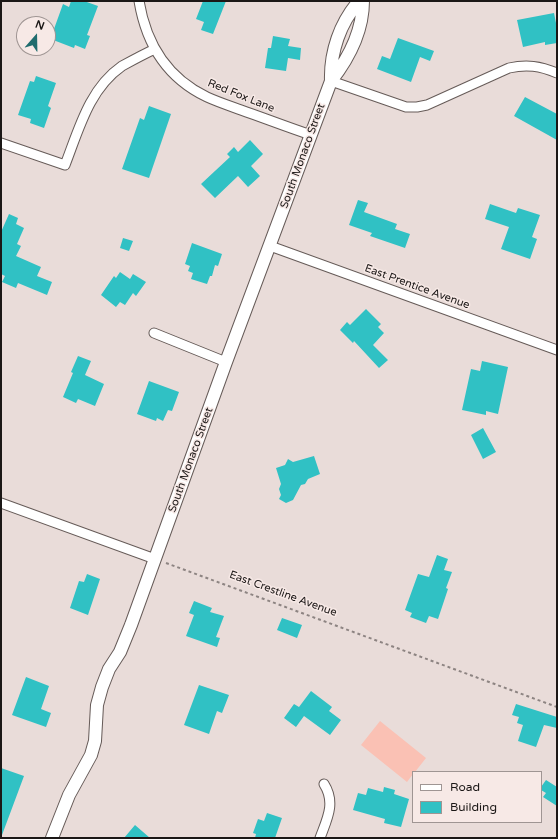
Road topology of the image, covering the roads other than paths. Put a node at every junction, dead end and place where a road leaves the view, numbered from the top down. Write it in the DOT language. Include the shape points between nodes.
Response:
graph roads {
  1 [pos="139,1"];
  2 [pos="358,1"];
  3 [pos="363,1"];
  4 [pos="155,49"];
  5 [pos="557,73"];
  6 [pos="331,81"];
  7 [pos="311,135"];
  8 [pos="1,143"];
  9 [pos="270,246"];
  10 [pos="154,333"];
  11 [pos="557,350"];
  12 [pos="226,362"];
  13 [pos="1,503"];
  14 [pos="155,559"];
  15 [pos="324,784"];
  16 [pos="52,838"];
  17 [pos="320,838"];
  1 -- 4 [label="street, Red Fox Lane" via="147,32"];
  2 -- 6 [label="street, South Monaco Street" via="344,23 336,43 331,62"];
  3 -- 6 [label="street, South Monaco Street" via="361,21 353,44"];
  4 -- 7 [label="street, Red Fox Lane" via="180,80 206,97"];
  4 -- 8 [label="street" via="121,67 96,92 85,112 66,165"];
  5 -- 6 [label="street" via="531,65 521,65 417,107 406,107"];
  6 -- 7 [label="street, South Monaco Street"];
  7 -- 9 [label="street, South Monaco Street"];
  9 -- 11 [label="street, East Prentice Avenue"];
  9 -- 12 [label="street, South Monaco Street"];
  10 -- 12 [label="street"];
  12 -- 14 [label="street, South Monaco Street"];
  13 -- 14 [label="street"];
  14 -- 16 [label="street, South Monaco Street" via="120,652 109,669 102,687 91,755"];
  15 -- 17 [label="street" via="330,794 331,809"];
}
